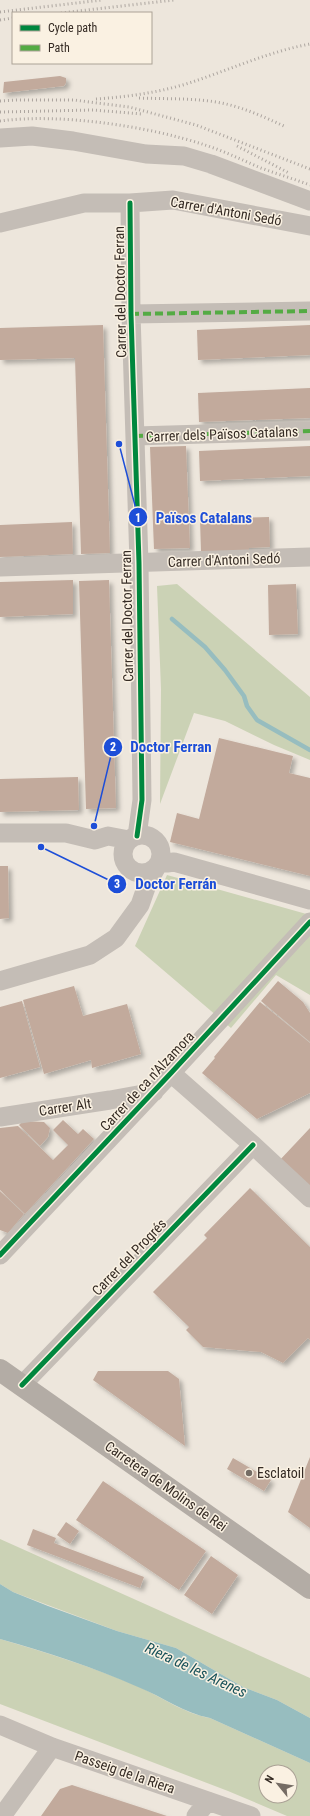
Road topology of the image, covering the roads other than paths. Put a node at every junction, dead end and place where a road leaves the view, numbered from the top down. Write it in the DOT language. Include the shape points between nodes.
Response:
graph roads {
  1 [pos="0,138"];
  2 [pos="310,202"];
  3 [pos="130,203"];
  4 [pos="0,223"];
  5 [pos="310,226"];
  6 [pos="310,312"];
  7 [pos="131,314"];
  8 [pos="310,431"];
  9 [pos="135,436"];
  10 [pos="310,557"];
  11 [pos="139,563"];
  12 [pos="0,568"];
  13 [pos="0,833"];
  14 [pos="135,842"];
  15 [pos="163,861"];
  16 [pos="134,872"];
  17 [pos="144,894"];
  18 [pos="310,900"];
  19 [pos="310,922"];
  20 [pos="0,981"];
  21 [pos="171,1073"];
  22 [pos="154,1092"];
  23 [pos="0,1117"];
  24 [pos="253,1145"];
  25 [pos="310,1198"];
  26 [pos="0,1255"];
  27 [pos="0,1370"];
  28 [pos="22,1385"];
  29 [pos="310,1588"];
  30 [pos="0,1725"];
  31 [pos="52,1747"];
  32 [pos="208,1801"];
  33 [pos="2,1816"];
  34 [pos="196,1816"];
  35 [pos="251,1816"];
  1 -- 2 [label="street" via="32,136 146,154 184,156 212,164"];
  3 -- 4 [label="street, Carrer d'Antoni Sedó" via="84,203"];
  3 -- 5 [label="street, Carrer d'Antoni Sedó" via="173,200"];
  3 -- 7 [label="street, Carrer del Doctor Ferran"];
  6 -- 7 [label="street"];
  7 -- 9 [label="street, Carrer del Doctor Ferran"];
  8 -- 9 [label="street, Carrer dels Països Catalans"];
  9 -- 11 [label="street, Carrer del Doctor Ferran"];
  10 -- 11 [label="street, Carrer d'Antoni Sedó"];
  11 -- 12 [label="street, Carrer d'Antoni Sedó"];
  11 -- 14 [label="street, Carrer del Doctor Ferran" via="142,800"];
  13 -- 14 [label="street" via="66,833 95,840 100,845"];
  14 -- 15 [label="street" via="156,840"];
  14 -- 16 [label="street" via="128,868"];
  15 -- 16 [label="street" via="149,872"];
  15 -- 17 [label="street"];
  15 -- 18 [label="street"];
  16 -- 17 [label="street"];
  17 -- 20 [label="street" via="140,905 116,938 90,954"];
  19 -- 21 [label="street, Carrer de ca n'Alzamora"];
  21 -- 22 [label="street, Carrer de ca n'Alzamora"];
  21 -- 24 [label="street"];
  22 -- 23 [label="street, Carrer Alt"];
  22 -- 26 [label="street, Carrer de ca n'Alzamora"];
  24 -- 25 [label="street"];
  24 -- 28 [label="street, Carrer del Progrés"];
  27 -- 28 [label="main road, Carretera de Molins de Rei"];
  28 -- 29 [label="main road, Carretera de Molins de Rei"];
  30 -- 31 [label="street, Passeig de la Riera"];
  31 -- 32 [label="street, Passeig de la Riera"];
  31 -- 33 [label="street"];
  32 -- 34 [label="street"];
  32 -- 35 [label="street, Passeig de la Riera"];
}
